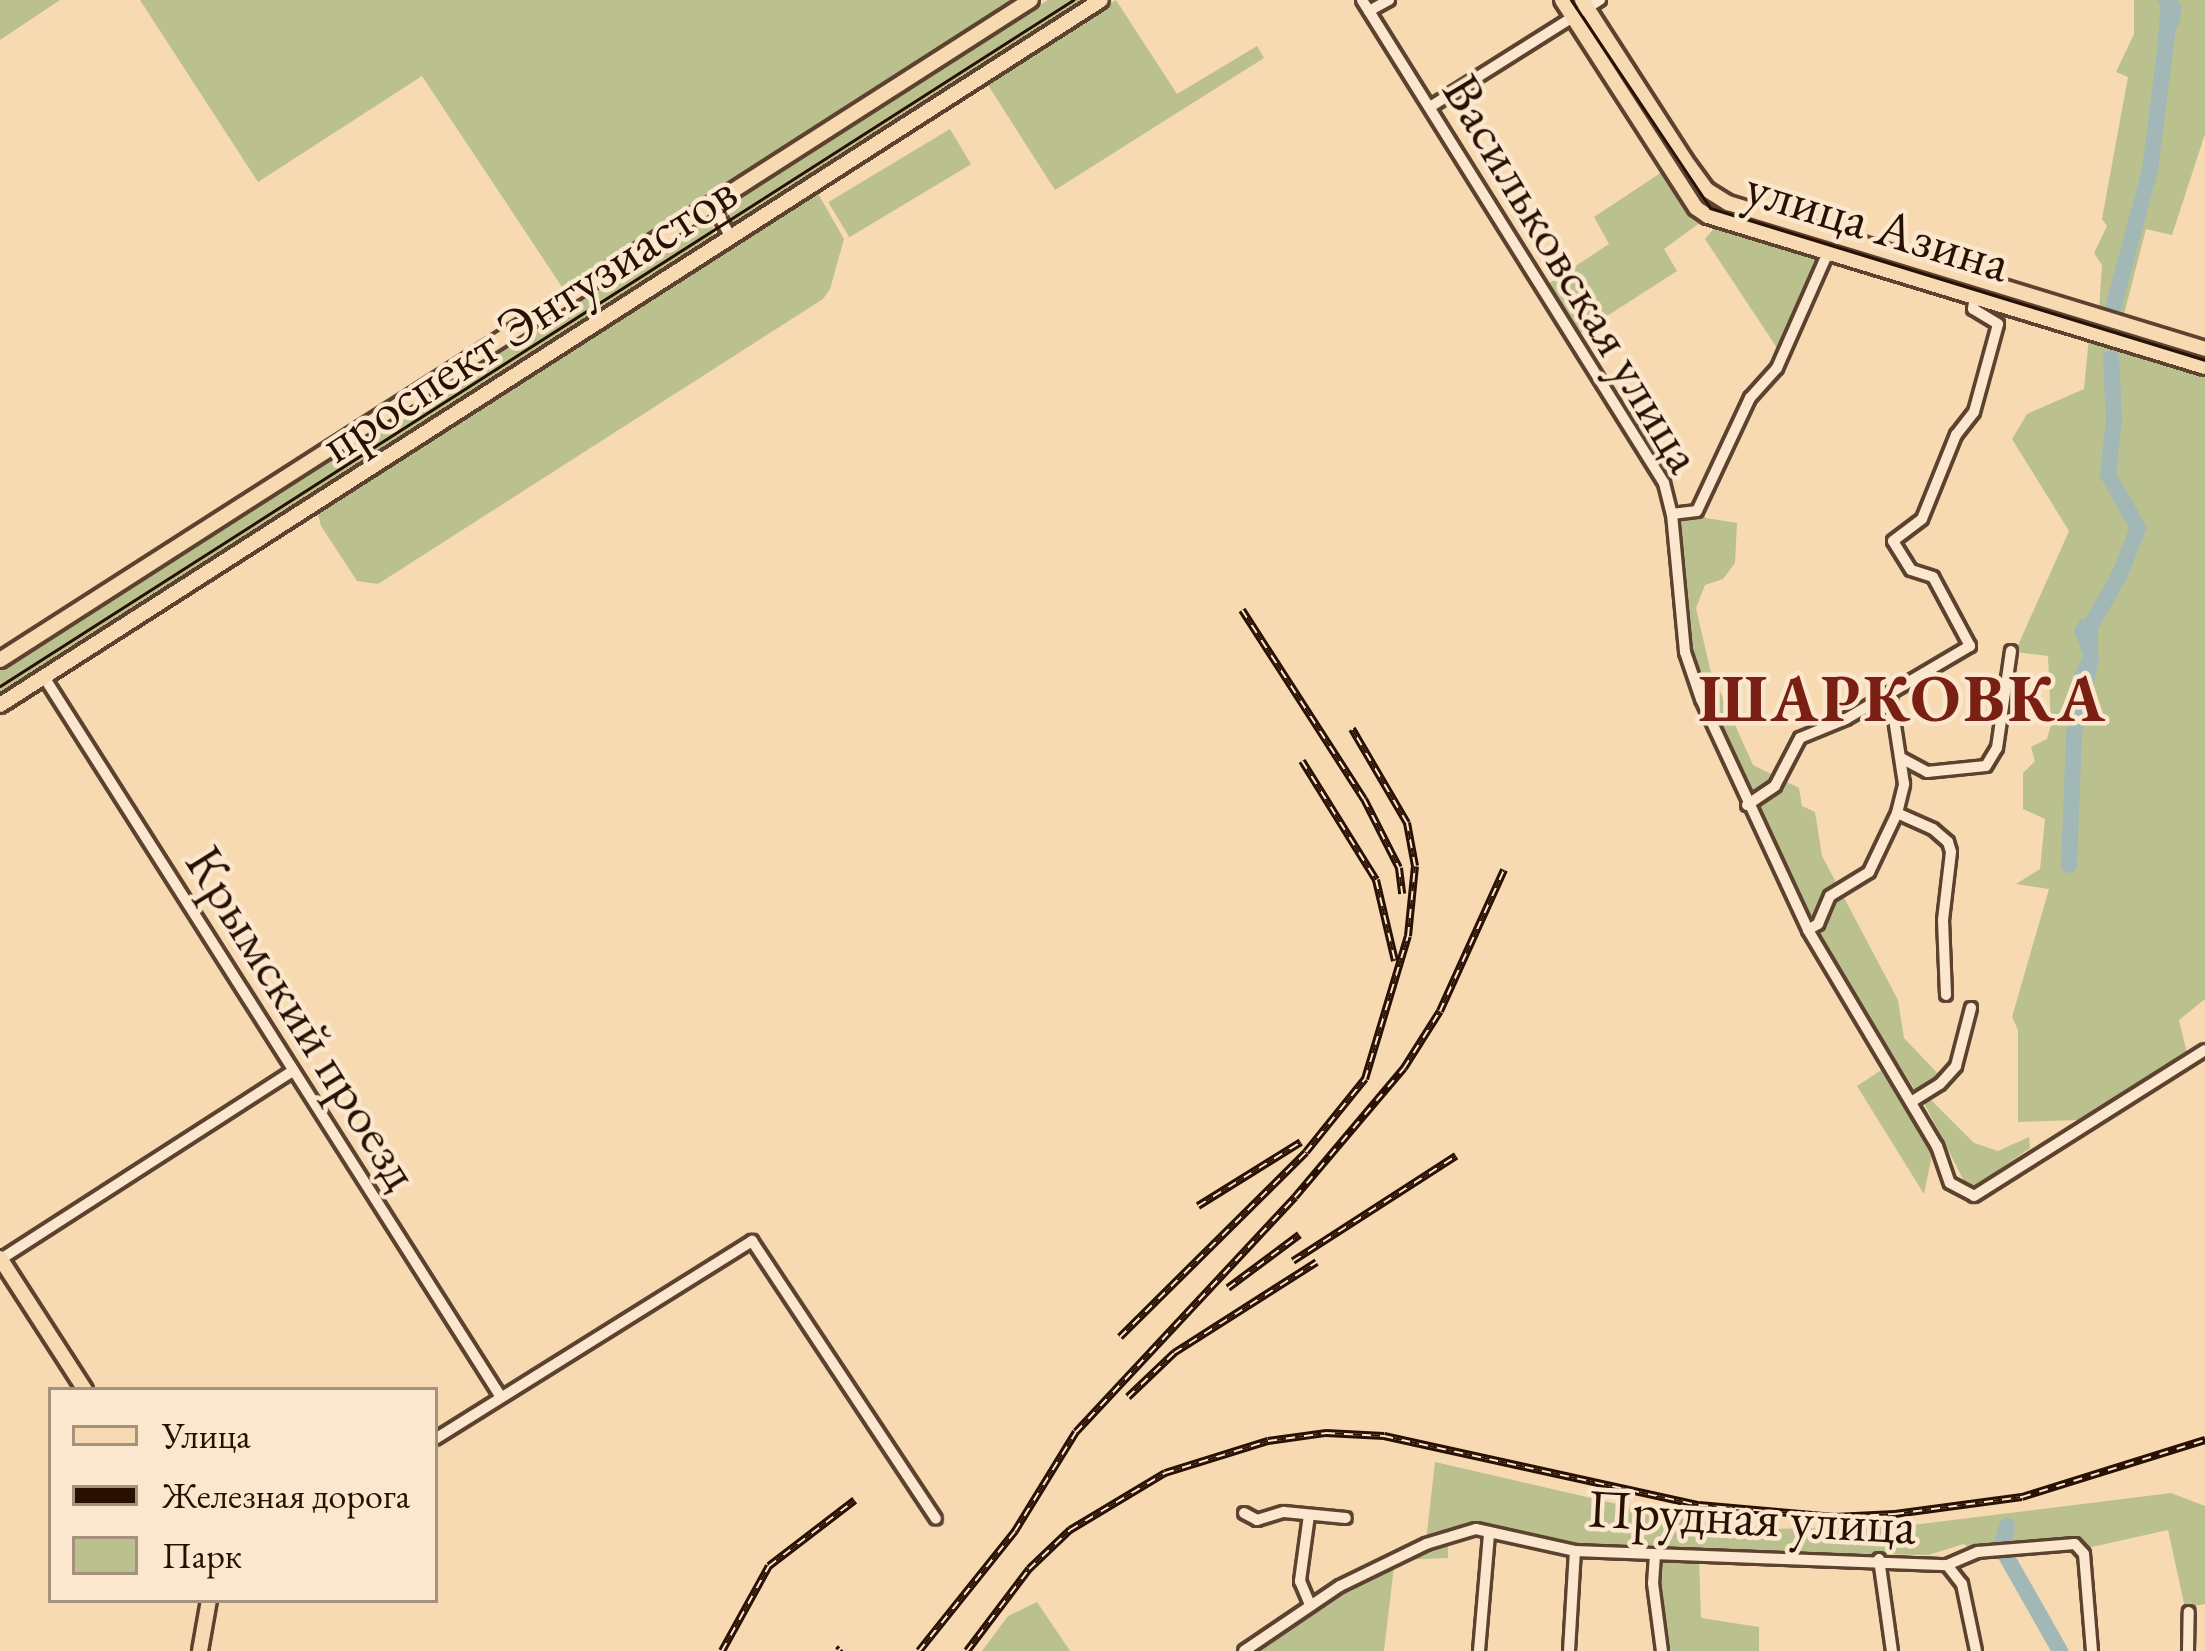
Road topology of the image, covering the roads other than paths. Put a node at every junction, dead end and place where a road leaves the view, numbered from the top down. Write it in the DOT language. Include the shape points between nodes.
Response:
graph roads {
  1 [pos="1031,0"];
  2 [pos="1101,0"];
  3 [pos="1389,0"];
  4 [pos="1562,0"];
  5 [pos="1366,6"];
  6 [pos="1586,6"];
  7 [pos="1430,107"];
  8 [pos="713,205"];
  9 [pos="1835,236"];
  10 [pos="731,237"];
  11 [pos="1828,252"];
  12 [pos="1976,289"];
  13 [pos="2205,349"];
  14 [pos="2205,367"];
  15 [pos="1672,514"];
  16 [pos="2011,651"];
  17 [pos="0,660"];
  18 [pos="44,677"];
  19 [pos="1890,693"];
  20 [pos="0,705"];
  21 [pos="1901,758"];
  22 [pos="1747,805"];
  23 [pos="1897,813"];
  24 [pos="1808,930"];
  25 [pos="1946,995"];
  26 [pos="1971,1009"];
  27 [pos="2205,1050"];
  28 [pos="293,1071"];
  29 [pos="1911,1102"];
  30 [pos="1,1258"];
  31 [pos="83,1387"];
  32 [pos="501,1396"];
  33 [pos="438,1437"];
  34 [pos="1244,1513"];
  35 [pos="1309,1516"];
  36 [pos="1346,1518"];
  37 [pos="936,1519"];
  38 [pos="1489,1534"];
  39 [pos="1575,1551"];
  40 [pos="1655,1555"];
  41 [pos="1879,1559"];
  42 [pos="1947,1565"];
  43 [pos="1309,1602"];
  44 [pos="208,1603"];
  45 [pos="2189,1612"];
  46 [pos="200,1651"];
  47 [pos="1244,1651"];
  48 [pos="1479,1651"];
  49 [pos="1569,1651"];
  50 [pos="1661,1651"];
  51 [pos="1892,1651"];
  52 [pos="1976,1651"];
  53 [pos="2092,1651"];
  54 [pos="2188,1651"];
  1 -- 8 [label="main road, проспект Энтузиастов"];
  2 -- 10 [label="main road, проспект Энтузиастов"];
  3 -- 5 [label="street"];
  4 -- 6 [label="main road, улица Азина"];
  5 -- 7 [label="street, Васильковская улица"];
  6 -- 7 [label="street"];
  6 -- 9 [label="main road, улица Азина" via="1706,190"];
  6 -- 11 [label="main road, улица Азина" via="1696,208"];
  7 -- 15 [label="street, Васильковская улица" via="1642,446"];
  8 -- 10 [label="street"];
  8 -- 17 [label="main road, проспект Энтузиастов"];
  9 -- 11 [label="street"];
  9 -- 12 [label="main road, улица Азина"];
  10 -- 18 [label="main road, проспект Энтузиастов"];
  11 -- 12 [label="main road, улица Азина"];
  11 -- 15 [label="street" via="1777,368 1750,398 1697,511"];
  12 -- 13 [label="main road, улица Азина"];
  12 -- 14 [label="main road, улица Азина"];
  12 -- 19 [label="street" via="1973,308 1998,324 1973,412 1922,519 1893,542 1911,570 1933,577 1970,646"];
  15 -- 22 [label="street, Васильковская улица" via="1684,652"];
  16 -- 21 [label="street" via="1997,748 1986,766 1927,772"];
  18 -- 20 [label="main road, проспект Энтузиастов"];
  18 -- 28 [label="street, Крымский проезд"];
  19 -- 21 [label="street"];
  19 -- 22 [label="street" via="1800,738 1775,786"];
  21 -- 23 [label="street"];
  22 -- 24 [label="street, Васильковская улица"];
  23 -- 24 [label="street" via="1868,872 1830,896"];
  23 -- 25 [label="street" via="1948,842"];
  24 -- 29 [label="street, Васильковская улица"];
  26 -- 29 [label="street" via="1956,1066"];
  27 -- 29 [label="street, Васильковская улица" via="1974,1196 1950,1183"];
  28 -- 30 [label="street"];
  28 -- 32 [label="street, Крымский проезд"];
  30 -- 31 [label="main road"];
  32 -- 33 [label="street"];
  32 -- 37 [label="street" via="752,1241"];
  34 -- 35 [label="street" via="1257,1520"];
  35 -- 36 [label="street"];
  35 -- 43 [label="street" via="1300,1581"];
  38 -- 39 [label="street, Прудная улица"];
  38 -- 43 [label="street, Прудная улица" via="1476,1529 1426,1544"];
  38 -- 48 [label="street"];
  39 -- 40 [label="street, Прудная улица"];
  39 -- 49 [label="street"];
  40 -- 41 [label="street, Прудная улица"];
  40 -- 50 [label="street"];
  41 -- 42 [label="street, Прудная улица"];
  41 -- 51 [label="street"];
  42 -- 52 [label="street" via="1962,1584"];
  42 -- 53 [label="street, Прудная улица" via="1978,1552 2081,1546"];
  43 -- 47 [label="street, Прудная улица"];
  44 -- 46 [label="main road"];
  45 -- 54 [label="street"];
}
